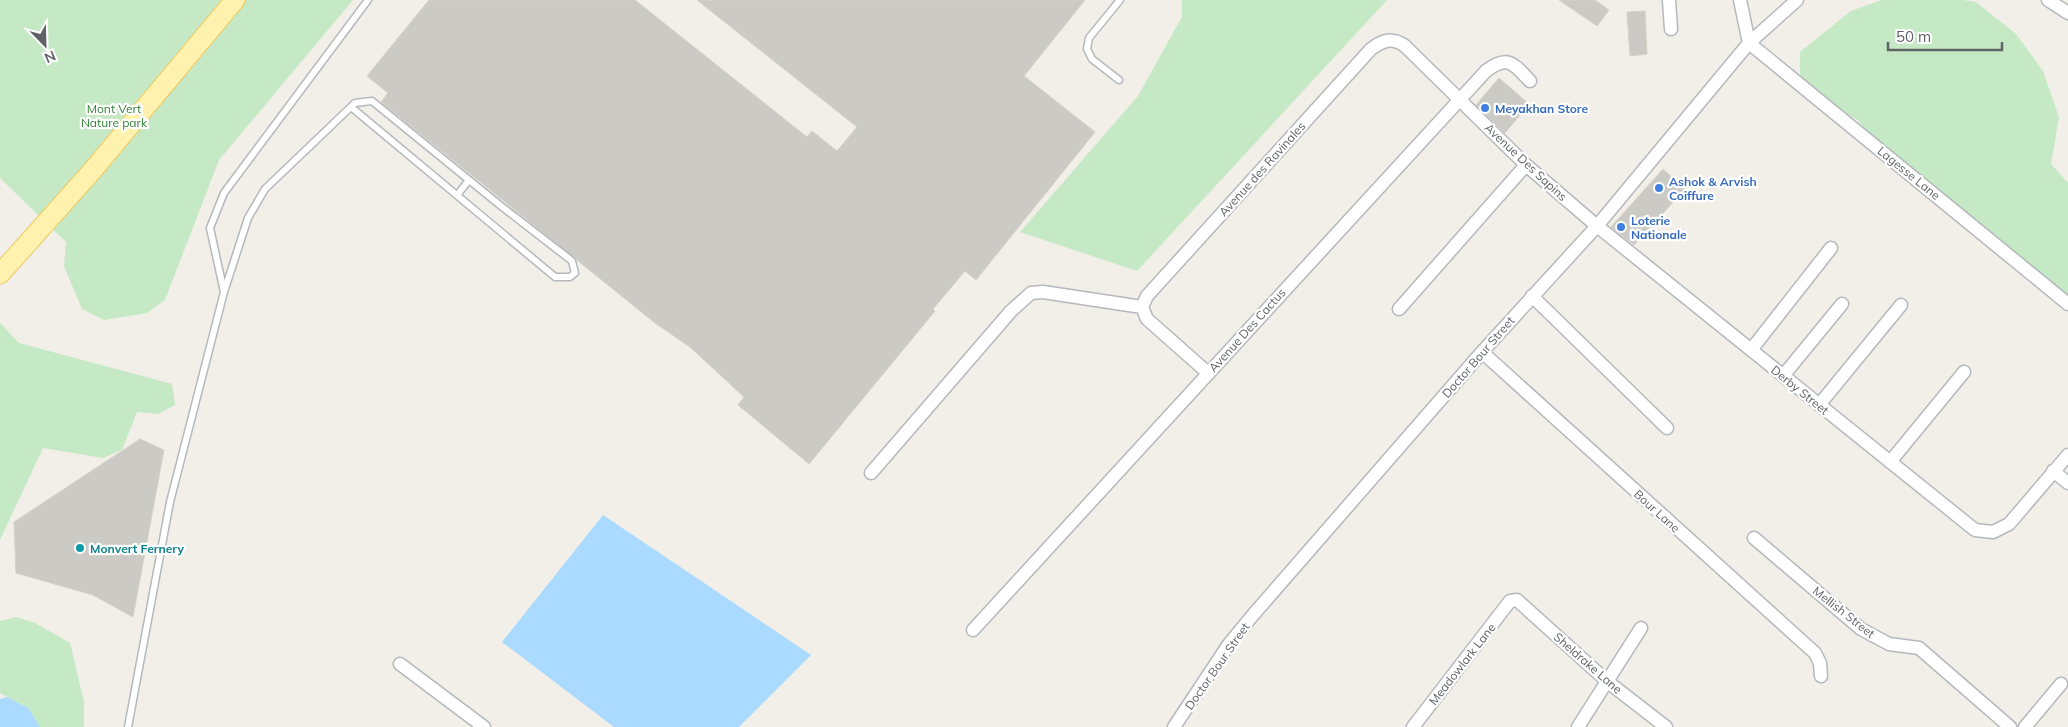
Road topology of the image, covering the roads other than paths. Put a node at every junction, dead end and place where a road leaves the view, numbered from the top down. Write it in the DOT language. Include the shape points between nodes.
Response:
graph roads {
  1 [pos="235,0"];
  2 [pos="368,0"];
  3 [pos="1120,0"];
  4 [pos="1669,0"];
  5 [pos="1740,0"];
  6 [pos="1797,0"];
  7 [pos="2048,0"];
  8 [pos="2064,7"];
  9 [pos="1671,29"];
  10 [pos="1389,39"];
  11 [pos="1749,43"];
  12 [pos="1119,80"];
  13 [pos="1530,81"];
  14 [pos="1459,99"];
  15 [pos="351,107"];
  16 [pos="1526,165"];
  17 [pos="469,180"];
  18 [pos="458,194"];
  19 [pos="1597,226"];
  20 [pos="1831,248"];
  21 [pos="0,274"];
  22 [pos="224,292"];
  23 [pos="1532,296"];
  24 [pos="1842,304"];
  25 [pos="2068,304"];
  26 [pos="1901,305"];
  27 [pos="1142,307"];
  28 [pos="1399,309"];
  29 [pos="1751,350"];
  30 [pos="1482,352"];
  31 [pos="1964,372"];
  32 [pos="1208,373"];
  33 [pos="1783,376"];
  34 [pos="1819,405"];
  35 [pos="1667,428"];
  36 [pos="2068,455"];
  37 [pos="1890,462"];
  38 [pos="2053,471"];
  39 [pos="870,473"];
  40 [pos="2068,483"];
  41 [pos="1754,538"];
  42 [pos="1510,601"];
  43 [pos="1641,628"];
  44 [pos="972,630"];
  45 [pos="400,664"];
  46 [pos="1821,676"];
  47 [pos="1608,682"];
  48 [pos="2061,684"];
  49 [pos="128,727"];
  50 [pos="484,727"];
  51 [pos="1174,727"];
  52 [pos="1413,727"];
  53 [pos="1578,727"];
  54 [pos="1666,727"];
  55 [pos="2010,727"];
  56 [pos="2025,727"];
  1 -- 21 [label="main road" via="86,178"];
  2 -- 22 [label="lane" via="224,193 210,228"];
  3 -- 12 [label="lane" via="1089,38 1086,50 1092,59"];
  4 -- 9 [label="street"];
  5 -- 11 [label="street"];
  6 -- 11 [label="street, Doctor Bour Street"];
  7 -- 8 [label="street"];
  10 -- 14 [label="street, Avenue Des Sapins" via="1405,46"];
  10 -- 27 [label="street, Avenue des Ravinales" via="1371,49 1147,296"];
  11 -- 19 [label="street, Doctor Bour Street"];
  11 -- 25 [label="street, Lagesse Lane"];
  13 -- 14 [label="street, Avenue Des Cactus" via="1514,65 1501,61 1486,71"];
  14 -- 16 [label="street, Avenue Des Sapins"];
  14 -- 32 [label="street, Avenue Des Cactus"];
  15 -- 17 [label="lane" via="355,103 372,101"];
  15 -- 18 [label="lane"];
  15 -- 22 [label="lane" via="265,188 248,218"];
  16 -- 19 [label="street, Avenue Des Sapins"];
  16 -- 28 [label="street"];
  17 -- 18 [label="lane"];
  17 -- 18 [label="lane" via="572,261 575,273 570,277 555,277"];
  19 -- 23 [label="street, Doctor Bour Street"];
  19 -- 29 [label="street, Derby Street"];
  20 -- 29 [label="street"];
  22 -- 49 [label="lane" via="170,502"];
  23 -- 30 [label="street, Doctor Bour Street"];
  23 -- 35 [label="street"];
  24 -- 33 [label="street"];
  26 -- 34 [label="street"];
  27 -- 32 [label="street" via="1147,319"];
  27 -- 39 [label="street" via="1031,293 1011,311"];
  29 -- 33 [label="street, Derby Street"];
  30 -- 46 [label="street, Bour Lane" via="1815,653 1820,662"];
  30 -- 51 [label="street, Doctor Bour Street" via="1253,614"];
  31 -- 37 [label="street"];
  32 -- 44 [label="street, Avenue Des Cactus"];
  33 -- 34 [label="street, Derby Street"];
  34 -- 37 [label="street, Derby Street"];
  36 -- 38 [label="street"];
  37 -- 38 [label="street, Derby Street" via="1975,530 1993,532 2010,524"];
  38 -- 40 [label="street"];
  41 -- 55 [label="street, Mellish Street" via="1861,629 1889,644 1919,648"];
  42 -- 47 [label="street, Sheldrake Lane" via="1517,600"];
  42 -- 52 [label="street, Meadowlark Lane"];
  43 -- 47 [label="street"];
  45 -- 50 [label="street"];
  47 -- 53 [label="street"];
  47 -- 54 [label="street, Sheldrake Lane"];
  48 -- 56 [label="street"];
}
